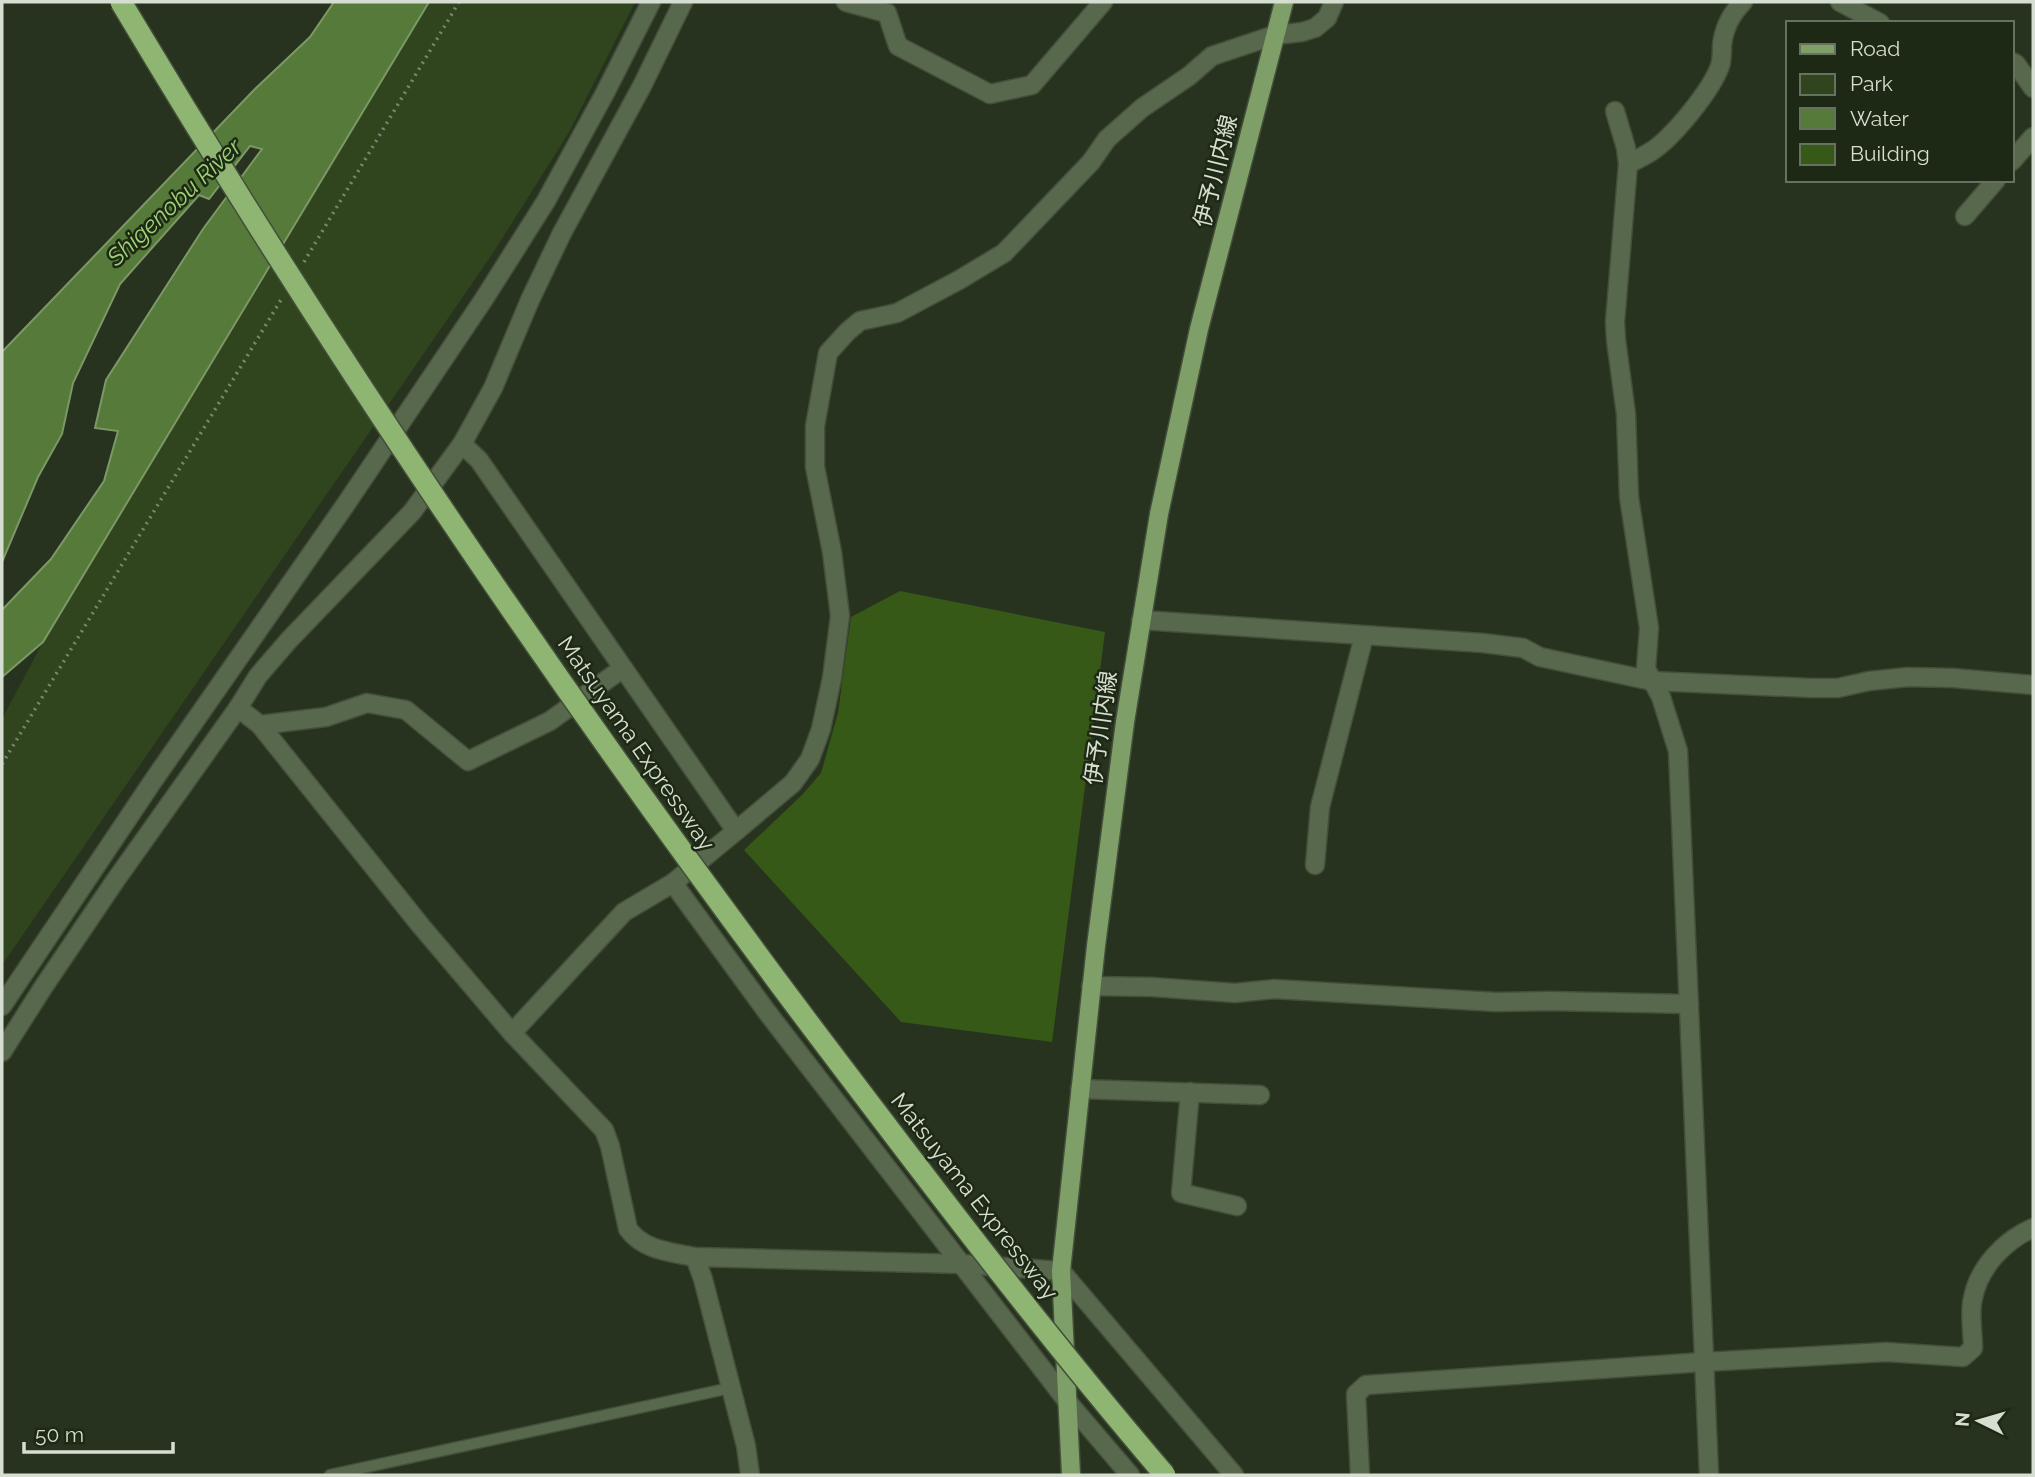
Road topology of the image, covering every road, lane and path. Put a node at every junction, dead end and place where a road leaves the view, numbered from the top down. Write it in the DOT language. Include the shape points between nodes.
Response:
graph roads {
  1 [pos="121,2"];
  2 [pos="651,2"];
  3 [pos="683,2"];
  4 [pos="846,2"];
  5 [pos="1103,2"];
  6 [pos="1284,2"];
  7 [pos="1334,2"];
  8 [pos="1744,2"];
  9 [pos="1840,2"];
  10 [pos="1876,21"];
  11 [pos="1275,35"];
  12 [pos="2014,63"];
  13 [pos="2033,88"];
  14 [pos="1615,111"];
  15 [pos="2033,137"];
  16 [pos="2014,159"];
  17 [pos="1628,164"];
  18 [pos="1994,182"];
  19 [pos="1965,216"];
  20 [pos="462,444"];
  21 [pos="104,595"];
  22 [pos="1141,620"];
  23 [pos="1364,636"];
  24 [pos="623,668"];
  25 [pos="1652,681"];
  26 [pos="2033,685"];
  27 [pos="237,708"];
  28 [pos="260,725"];
  29 [pos="2,764"];
  30 [pos="736,831"];
  31 [pos="1315,865"];
  32 [pos="673,883"];
  33 [pos="1091,986"];
  34 [pos="1689,1004"];
  35 [pos="2,1006"];
  36 [pos="512,1033"];
  37 [pos="2,1052"];
  38 [pos="1080,1089"];
  39 [pos="1190,1092"];
  40 [pos="1260,1095"];
  41 [pos="1237,1206"];
  42 [pos="2033,1228"];
  43 [pos="695,1257"];
  44 [pos="961,1264"];
  45 [pos="1061,1271"];
  46 [pos="1704,1362"];
  47 [pos="730,1388"];
  48 [pos="1067,1401"];
  49 [pos="330,1475"];
  50 [pos="750,1475"];
  51 [pos="1072,1475"];
  52 [pos="1130,1475"];
  53 [pos="1165,1475"];
  54 [pos="1234,1475"];
  55 [pos="1360,1475"];
  56 [pos="1709,1475"];
  1 -- 53 [label="highway, Matsuyama Expressway, bridge" via="324,329 523,629 718,902 928,1181"];
  2 -- 35 [label="street" via="546,201 484,299"];
  3 -- 20 [label="street" via="562,233 493,388"];
  4 -- 5 [label="street" via="887,13 898,46 990,94 1032,85"];
  6 -- 11 [label="main road, 伊予川内線"];
  7 -- 11 [label="street" via="1327,18 1315,28"];
  8 -- 17 [label="street" via="1727,24 1721,64 1711,86 1671,134"];
  9 -- 10 [label="street"];
  11 -- 22 [label="main road, 伊予川内線" via="1199,329"];
  11 -- 30 [label="street" via="1212,56 1142,107 1004,253 897,313 860,321 828,353 815,426 815,467 840,616 832,678 810,759 793,782"];
  12 -- 13 [label="street"];
  14 -- 17 [label="street"];
  15 -- 16 [label="street"];
  17 -- 25 [label="street" via="1615,322 1626,414 1629,497 1649,628 1646,669"];
  18 -- 19 [label="street"];
  20 -- 24 [label="street" via="479,460"];
  20 -- 27 [label="street" via="412,512 289,640"];
  21 -- 29 [label="path"];
  22 -- 23 [label="street"];
  22 -- 33 [label="main road, 伊予川内線"];
  23 -- 25 [label="street" via="1523,648 1540,657"];
  23 -- 31 [label="street" via="1320,807"];
  24 -- 28 [label="street" via="550,721 468,761 406,710 367,704 326,717"];
  24 -- 30 [label="street"];
  25 -- 26 [label="street" via="1838,688 1908,677"];
  25 -- 34 [label="street" via="1671,722 1678,751"];
  27 -- 28 [label="street"];
  27 -- 37 [label="street"];
  28 -- 36 [label="street"];
  30 -- 32 [label="street"];
  32 -- 36 [label="street" via="624,912"];
  32 -- 44 [label="street"];
  33 -- 34 [label="street" via="1235,993 1274,989 1496,1002"];
  33 -- 38 [label="main road, 伊予川内線"];
  34 -- 46 [label="street"];
  36 -- 43 [label="street" via="604,1130 628,1229 636,1240"];
  38 -- 39 [label="street"];
  38 -- 45 [label="main road, 伊予川内線"];
  39 -- 40 [label="street"];
  39 -- 41 [label="street" via="1181,1193"];
  42 -- 46 [label="street" via="2007,1243 1979,1280 1972,1299 1973,1348 1963,1357 1886,1352"];
  43 -- 44 [label="street"];
  43 -- 47 [label="street"];
  44 -- 45 [label="street"];
  44 -- 48 [label="street"];
  45 -- 48 [label="main road, 伊予川内線"];
  45 -- 54 [label="street"];
  46 -- 55 [label="street" via="1366,1385 1356,1394"];
  46 -- 56 [label="street"];
  47 -- 49 [label="lane"];
  47 -- 50 [label="street"];
  48 -- 51 [label="main road, 伊予川内線"];
  48 -- 52 [label="street"];
}
